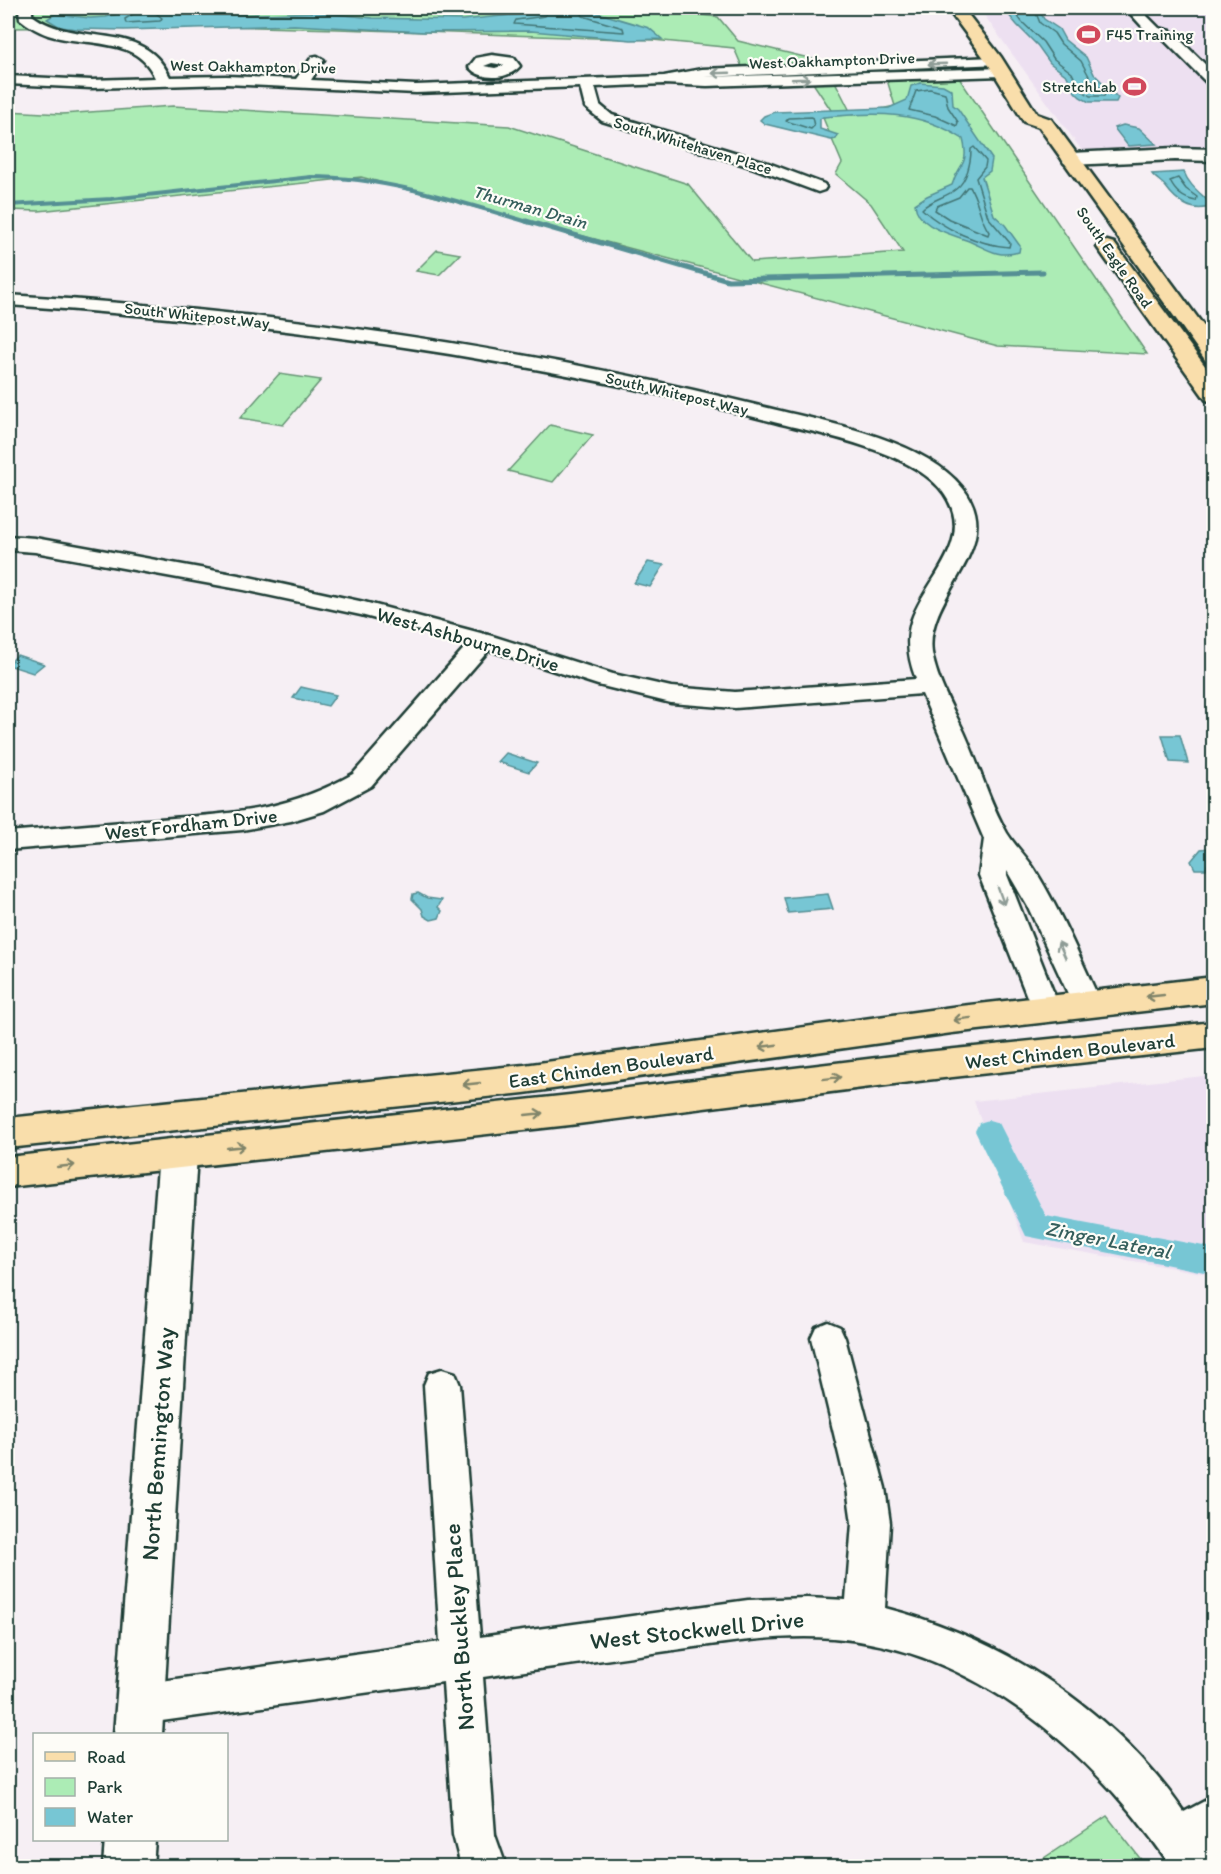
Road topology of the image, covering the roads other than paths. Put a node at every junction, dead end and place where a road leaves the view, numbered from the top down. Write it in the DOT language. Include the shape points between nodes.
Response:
graph roads {
  1 [pos="26,8"];
  2 [pos="955,8"];
  3 [pos="1139,8"];
  4 [pos="317,60"];
  5 [pos="998,66"];
  6 [pos="8,80"];
  7 [pos="165,82"];
  8 [pos="1214,82"];
  9 [pos="301,83"];
  10 [pos="586,83"];
  11 [pos="1030,118"];
  12 [pos="1214,155"];
  13 [pos="1214,162"];
  14 [pos="1074,163"];
  15 [pos="819,187"];
  16 [pos="1093,227"];
  17 [pos="1142,257"];
  18 [pos="1122,268"];
  19 [pos="8,300"];
  20 [pos="1214,356"];
  21 [pos="1214,372"];
  22 [pos="1214,395"];
  23 [pos="8,543"];
  24 [pos="484,641"];
  25 [pos="931,686"];
  26 [pos="997,839"];
  27 [pos="8,841"];
  28 [pos="1214,990"];
  29 [pos="1086,1003"];
  30 [pos="1045,1009"];
  31 [pos="1214,1035"];
  32 [pos="926,1066"];
  33 [pos="137,1119"];
  34 [pos="8,1133"];
  35 [pos="8,1149"];
  36 [pos="178,1154"];
  37 [pos="8,1172"];
  38 [pos="828,1338"];
  39 [pos="442,1385"];
  40 [pos="864,1622"];
  41 [pos="462,1659"];
  42 [pos="139,1719"];
  43 [pos="1214,1817"];
  44 [pos="130,1841"];
  45 [pos="1188,1853"];
  46 [pos="128,1866"];
  47 [pos="484,1866"];
  1 -- 7 [label="street" via="25,16 46,30 140,51 154,61"];
  2 -- 5 [label="main road, South Eagle Road"];
  3 -- 8 [label="street" via="1136,12 1154,31 1166,34"];
  4 -- 9 [label="street"];
  5 -- 10 [label="street, West Oakhampton Drive" via="702,74 664,80"];
  5 -- 11 [label="main road, South Eagle Road"];
  6 -- 7 [label="street, West Oakhampton Drive"];
  7 -- 9 [label="street, West Oakhampton Drive"];
  9 -- 10 [label="street, West Oakhampton Drive" via="416,89 497,80"];
  10 -- 15 [label="street, South Whitehaven Place" via="593,107 607,118"];
  11 -- 14 [label="main road, South Eagle Road" via="1045,123"];
  11 -- 17 [label="main road, South Eagle Road" via="1024,124 1040,149 1059,162 1122,249"];
  12 -- 14 [label="street" via="1175,154"];
  13 -- 14 [label="street"];
  14 -- 17 [label="main road, South Eagle Road"];
  16 -- 18 [label="main road, South Eagle Road"];
  17 -- 20 [label="main road, South Eagle Road"];
  18 -- 21 [label="main road" via="1147,278"];
  18 -- 22 [label="main road, South Eagle Road"];
  19 -- 25 [label="street, South Whitepost Way" via="171,310 455,348 664,389 869,441 909,455 935,471 954,490 964,509 967,529 960,553 934,593 922,621 920,650"];
  23 -- 24 [label="street, West Ashbourne Drive" via="244,583"];
  24 -- 25 [label="street, West Ashbourne Drive" via="607,680 671,695 735,700"];
  24 -- 27 [label="street, West Fordham Drive" via="362,780 338,796 288,814 242,821"];
  25 -- 26 [label="street, South Whitepost Way"];
  29 -- 26 [label="street, South Whitepost Way, one-way" via="1024,874"];
  26 -- 30 [label="street, South Whitepost Way, one-way" via="993,875"];
  28 -- 29 [label="main road, East Chinden Boulevard, one-way"];
  29 -- 30 [label="main road, East Chinden Boulevard"];
  30 -- 33 [label="main road, East Chinden Boulevard, one-way" via="524,1079"];
  31 -- 32 [label="main road, West Chinden Boulevard"];
  36 -- 32 [label="main road, East Chinden Boulevard, one-way"];
  33 -- 34 [label="main road, East Chinden Boulevard"];
  33 -- 35 [label="main road" via="38,1146"];
  37 -- 36 [label="main road, East Chinden Boulevard, one-way"];
  36 -- 42 [label="street, North Bennington Way"];
  38 -- 40 [label="street" via="866,1488 871,1523"];
  39 -- 41 [label="street, North Buckley Place"];
  40 -- 41 [label="street, West Stockwell Drive" via="815,1617 748,1620"];
  40 -- 45 [label="street, West Stockwell Drive" via="902,1631 978,1660 1051,1705 1118,1764"];
  41 -- 42 [label="street, West Stockwell Drive"];
  41 -- 47 [label="street, North Buckley Place" via="474,1836"];
  43 -- 45 [label="street"];
  44 -- 46 [label="street"];
}
